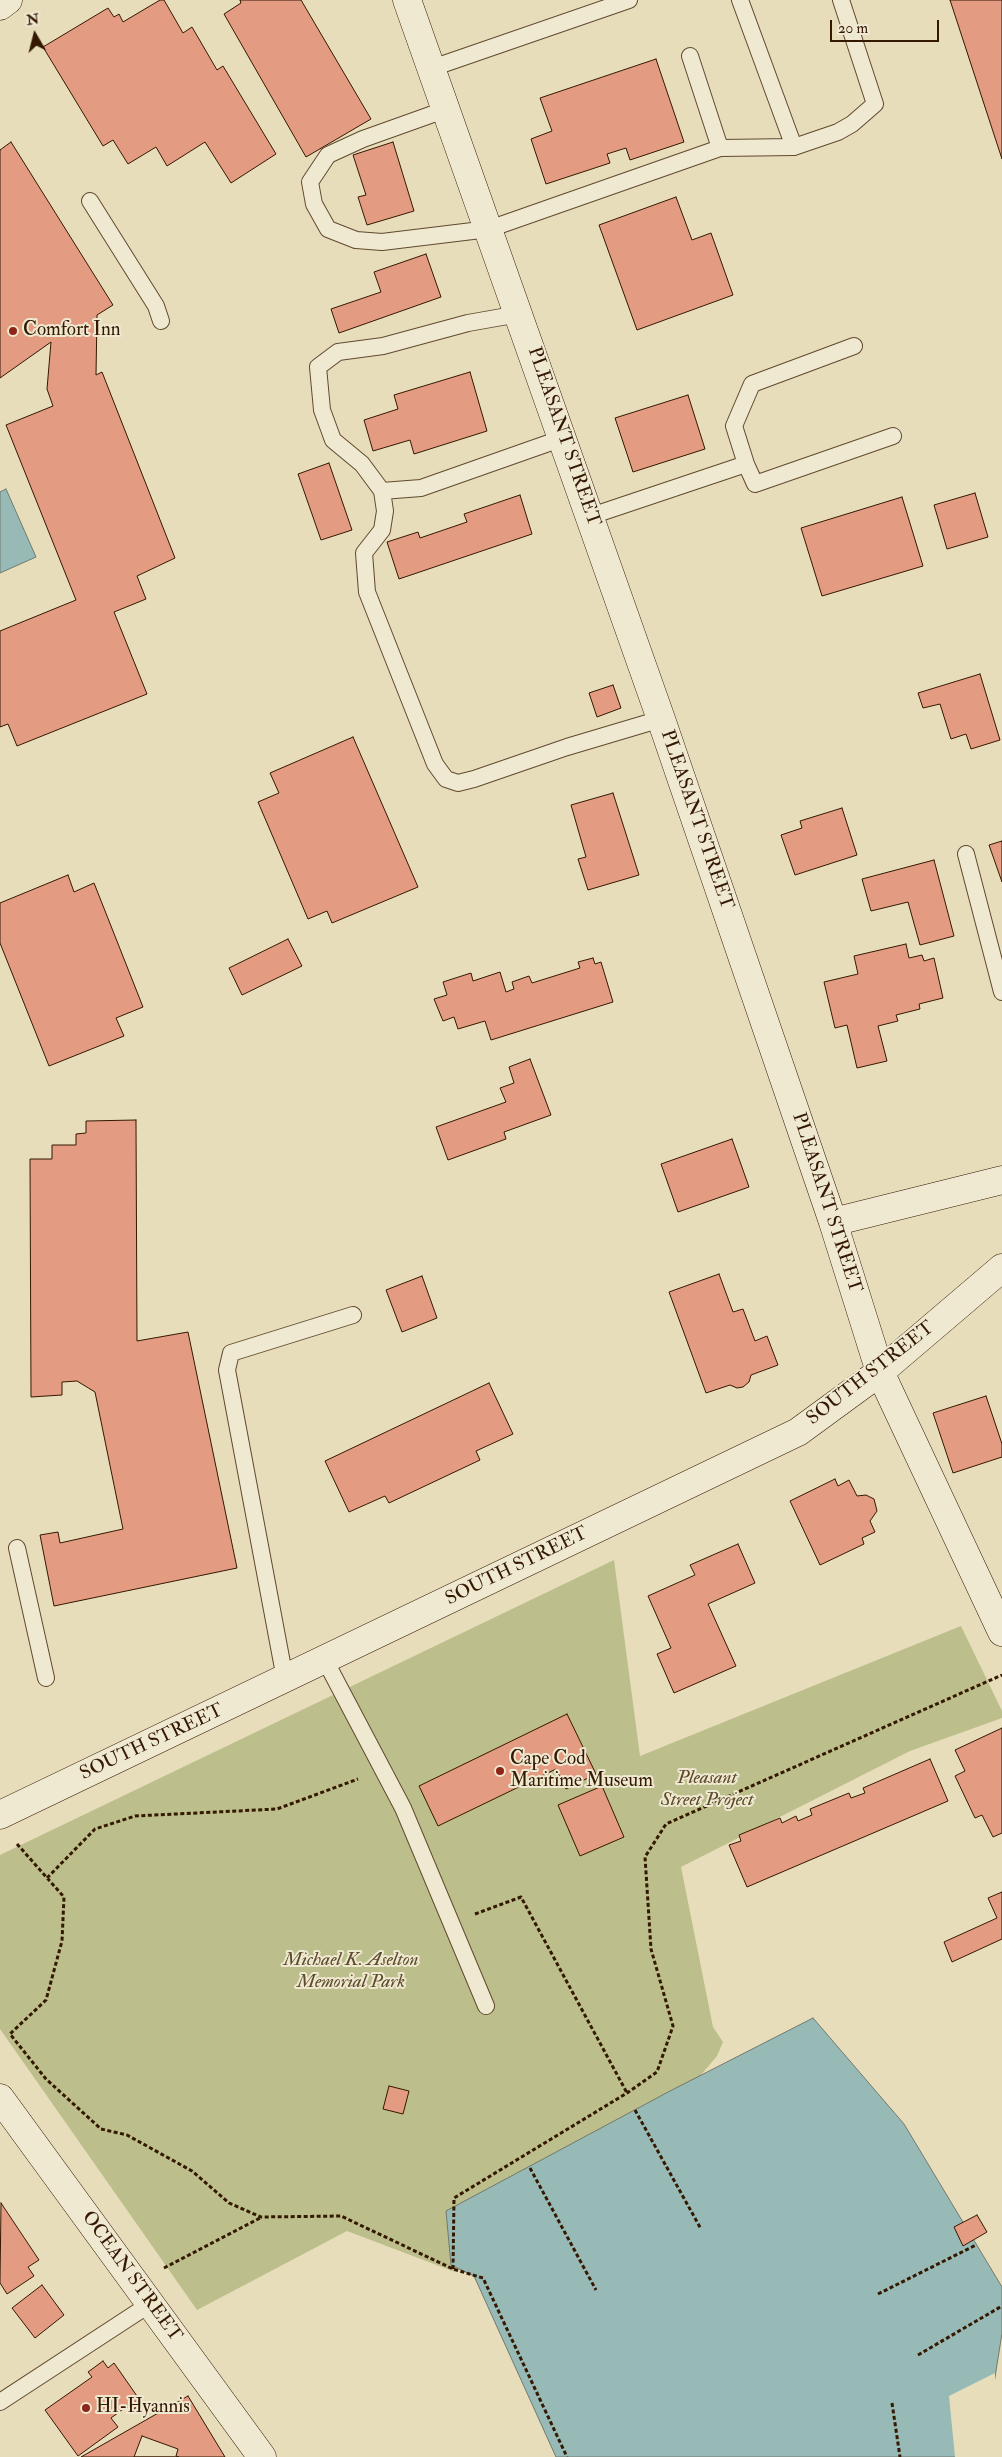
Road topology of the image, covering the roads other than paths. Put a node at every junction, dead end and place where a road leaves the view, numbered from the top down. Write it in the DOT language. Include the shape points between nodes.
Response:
graph roads {
  1 [pos="8,0"];
  2 [pos="407,0"];
  3 [pos="629,0"];
  4 [pos="740,0"];
  5 [pos="841,0"];
  6 [pos="0,6"];
  7 [pos="690,56"];
  8 [pos="432,68"];
  9 [pos="447,109"];
  10 [pos="794,146"];
  11 [pos="720,148"];
  12 [pos="90,201"];
  13 [pos="489,229"];
  14 [pos="519,314"];
  15 [pos="161,321"];
  16 [pos="854,346"];
  17 [pos="893,436"];
  18 [pos="563,438"];
  19 [pos="746,464"];
  20 [pos="382,491"];
  21 [pos="590,516"];
  22 [pos="661,719"];
  23 [pos="966,854"];
  24 [pos="1002,992"];
  25 [pos="1002,1180"];
  26 [pos="833,1222"];
  27 [pos="1002,1268"];
  28 [pos="352,1315"];
  29 [pos="880,1372"];
  30 [pos="17,1548"];
  31 [pos="1002,1632"];
  32 [pos="325,1660"];
  33 [pos="46,1678"];
  34 [pos="285,1679"];
  35 [pos="1,1815"];
  36 [pos="486,2006"];
  37 [pos="0,2098"];
  38 [pos="143,2294"];
  39 [pos="0,2402"];
  40 [pos="262,2457"];
  1 -- 6 [label="main road"];
  2 -- 8 [label="main road, PLEASANT STREET"];
  3 -- 8 [label="lane"];
  4 -- 10 [label="lane"];
  5 -- 10 [label="lane" via="875,104 845,128"];
  7 -- 11 [label="lane"];
  8 -- 9 [label="main road, PLEASANT STREET"];
  9 -- 13 [label="main road, PLEASANT STREET"];
  9 -- 13 [label="lane" via="362,138 328,155 310,182 314,204 328,229 356,240 382,242"];
  10 -- 11 [label="lane"];
  11 -- 13 [label="lane"];
  12 -- 15 [label="lane" via="156,306"];
  13 -- 14 [label="main road, PLEASANT STREET"];
  14 -- 18 [label="main road, PLEASANT STREET"];
  14 -- 20 [label="lane" via="468,323 382,346 338,352 318,367 322,410 333,440 362,464"];
  16 -- 19 [label="lane" via="752,384 734,426"];
  17 -- 19 [label="lane" via="755,484"];
  18 -- 20 [label="lane" via="421,488"];
  18 -- 21 [label="main road, PLEASANT STREET"];
  19 -- 21 [label="lane"];
  20 -- 22 [label="lane" via="385,511 382,530 364,553 367,592 435,764 446,779 458,784 474,780 567,747"];
  21 -- 22 [label="main road, PLEASANT STREET"];
  22 -- 26 [label="main road, PLEASANT STREET"];
  23 -- 24 [label="lane"];
  25 -- 26 [label="main road"];
  26 -- 29 [label="main road, PLEASANT STREET"];
  27 -- 29 [label="main road, SOUTH STREET"];
  28 -- 34 [label="lane" via="231,1353 227,1370"];
  29 -- 31 [label="main road, PLEASANT STREET"];
  29 -- 32 [label="main road, SOUTH STREET" via="798,1432"];
  30 -- 33 [label="lane"];
  32 -- 34 [label="main road, SOUTH STREET"];
  32 -- 36 [label="lane" via="403,1808"];
  34 -- 35 [label="main road, SOUTH STREET"];
  37 -- 38 [label="main road, OCEAN STREET"];
  38 -- 39 [label="lane"];
  38 -- 40 [label="main road, OCEAN STREET"];
}
